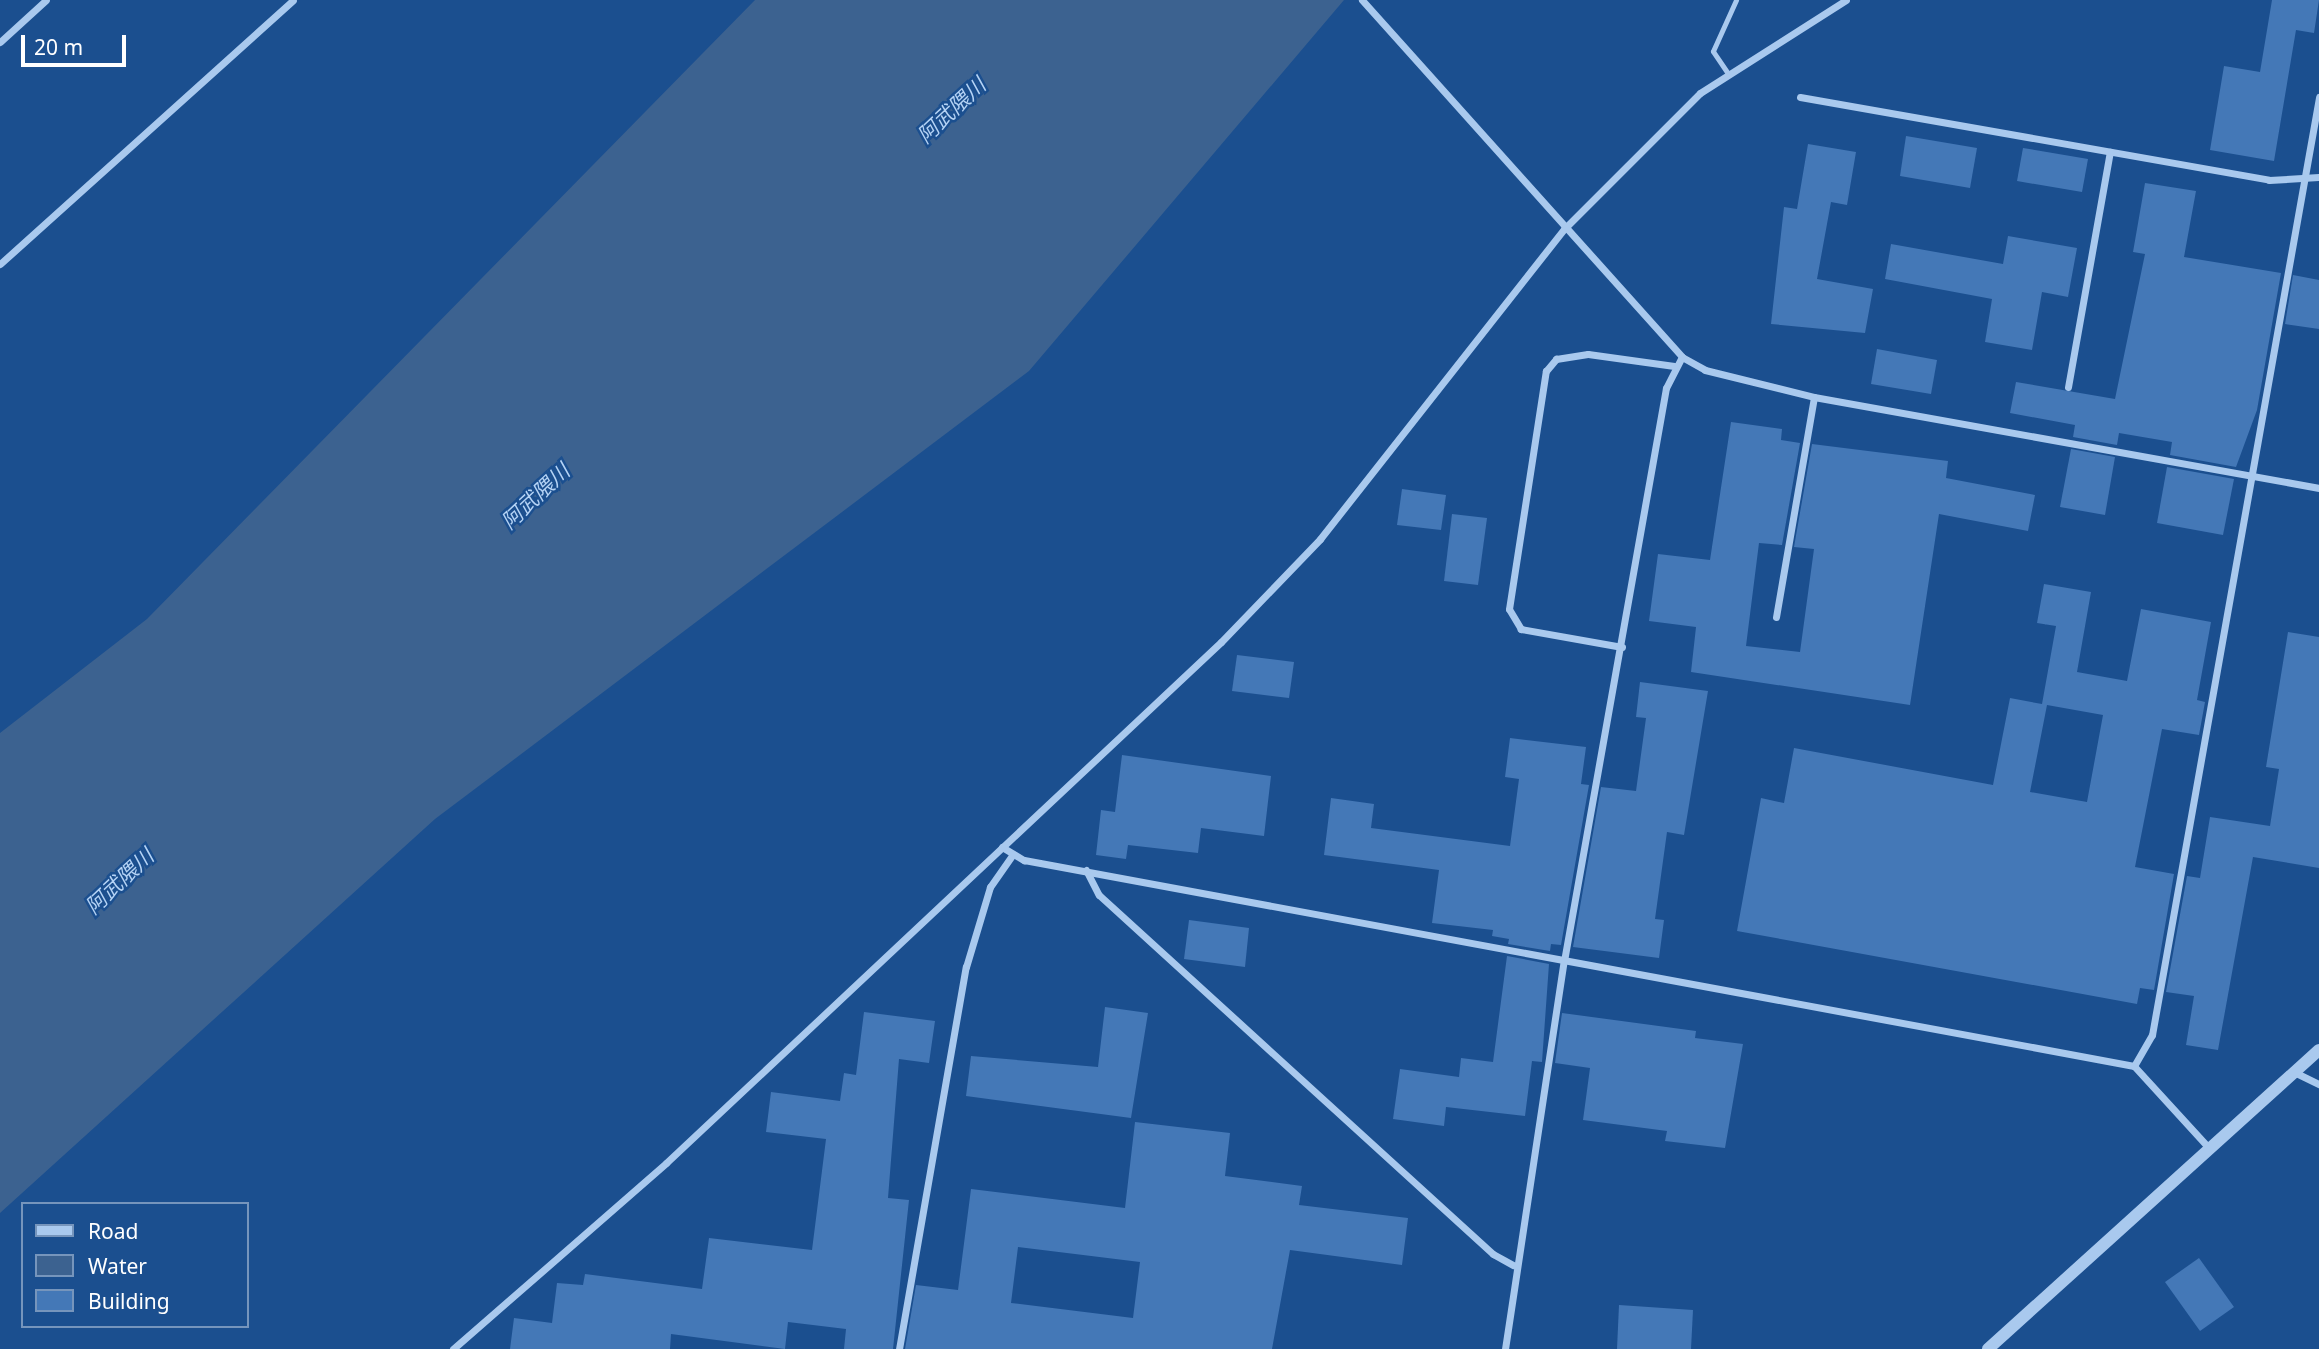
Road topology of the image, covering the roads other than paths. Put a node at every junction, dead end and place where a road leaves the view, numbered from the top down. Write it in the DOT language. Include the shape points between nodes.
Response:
graph roads {
  1 [pos="46,0"];
  2 [pos="293,0"];
  3 [pos="1362,0"];
  4 [pos="1736,0"];
  5 [pos="1846,0"];
  6 [pos="0,42"];
  7 [pos="1727,72"];
  8 [pos="1800,97"];
  9 [pos="2319,97"];
  10 [pos="2110,152"];
  11 [pos="2306,174"];
  12 [pos="2319,177"];
  13 [pos="1564,229"];
  14 [pos="0,264"];
  15 [pos="1682,358"];
  16 [pos="1674,366"];
  17 [pos="2068,387"];
  18 [pos="1814,397"];
  19 [pos="2256,476"];
  20 [pos="2319,488"];
  21 [pos="1776,617"];
  22 [pos="1622,647"];
  23 [pos="1002,847"];
  24 [pos="1013,854"];
  25 [pos="1086,870"];
  26 [pos="1564,961"];
  27 [pos="2319,1050"];
  28 [pos="2134,1066"];
  29 [pos="2294,1072"];
  30 [pos="2319,1084"];
  31 [pos="2208,1147"];
  32 [pos="1513,1265"];
  33 [pos="453,1349"];
  34 [pos="899,1349"];
  35 [pos="1505,1349"];
  36 [pos="1988,1349"];
  1 -- 6 [label="street"];
  2 -- 14 [label="street"];
  3 -- 13 [label="street" via="1536,190"];
  4 -- 7 [label="lane" via="1713,51"];
  5 -- 7 [label="street"];
  7 -- 13 [label="street"];
  8 -- 10 [label="street"];
  9 -- 11 [label="street"];
  10 -- 11 [label="street" via="2269,180"];
  10 -- 17 [label="street"];
  11 -- 12 [label="street"];
  11 -- 19 [label="street"];
  13 -- 15 [label="street"];
  13 -- 23 [label="street" via="1320,539 1221,642"];
  15 -- 16 [label="street"];
  15 -- 18 [label="street" via="1735,381"];
  16 -- 22 [label="street"];
  16 -- 22 [label="street" via="1588,354 1556,359 1546,372 1510,588 1513,623"];
  18 -- 19 [label="street"];
  18 -- 21 [label="street"];
  19 -- 20 [label="street"];
  19 -- 28 [label="street" via="2152,1035"];
  22 -- 26 [label="street"];
  23 -- 24 [label="street"];
  23 -- 33 [label="street" via="666,1163"];
  24 -- 25 [label="street"];
  24 -- 34 [label="street" via="990,887 966,967"];
  25 -- 26 [label="street"];
  25 -- 32 [label="street" via="1099,895 1493,1254"];
  26 -- 28 [label="street"];
  26 -- 32 [label="street"];
  27 -- 29 [label="street"];
  28 -- 31 [label="street"];
  29 -- 30 [label="street"];
  29 -- 31 [label="street"];
  31 -- 36 [label="street"];
  32 -- 35 [label="street"];
}
